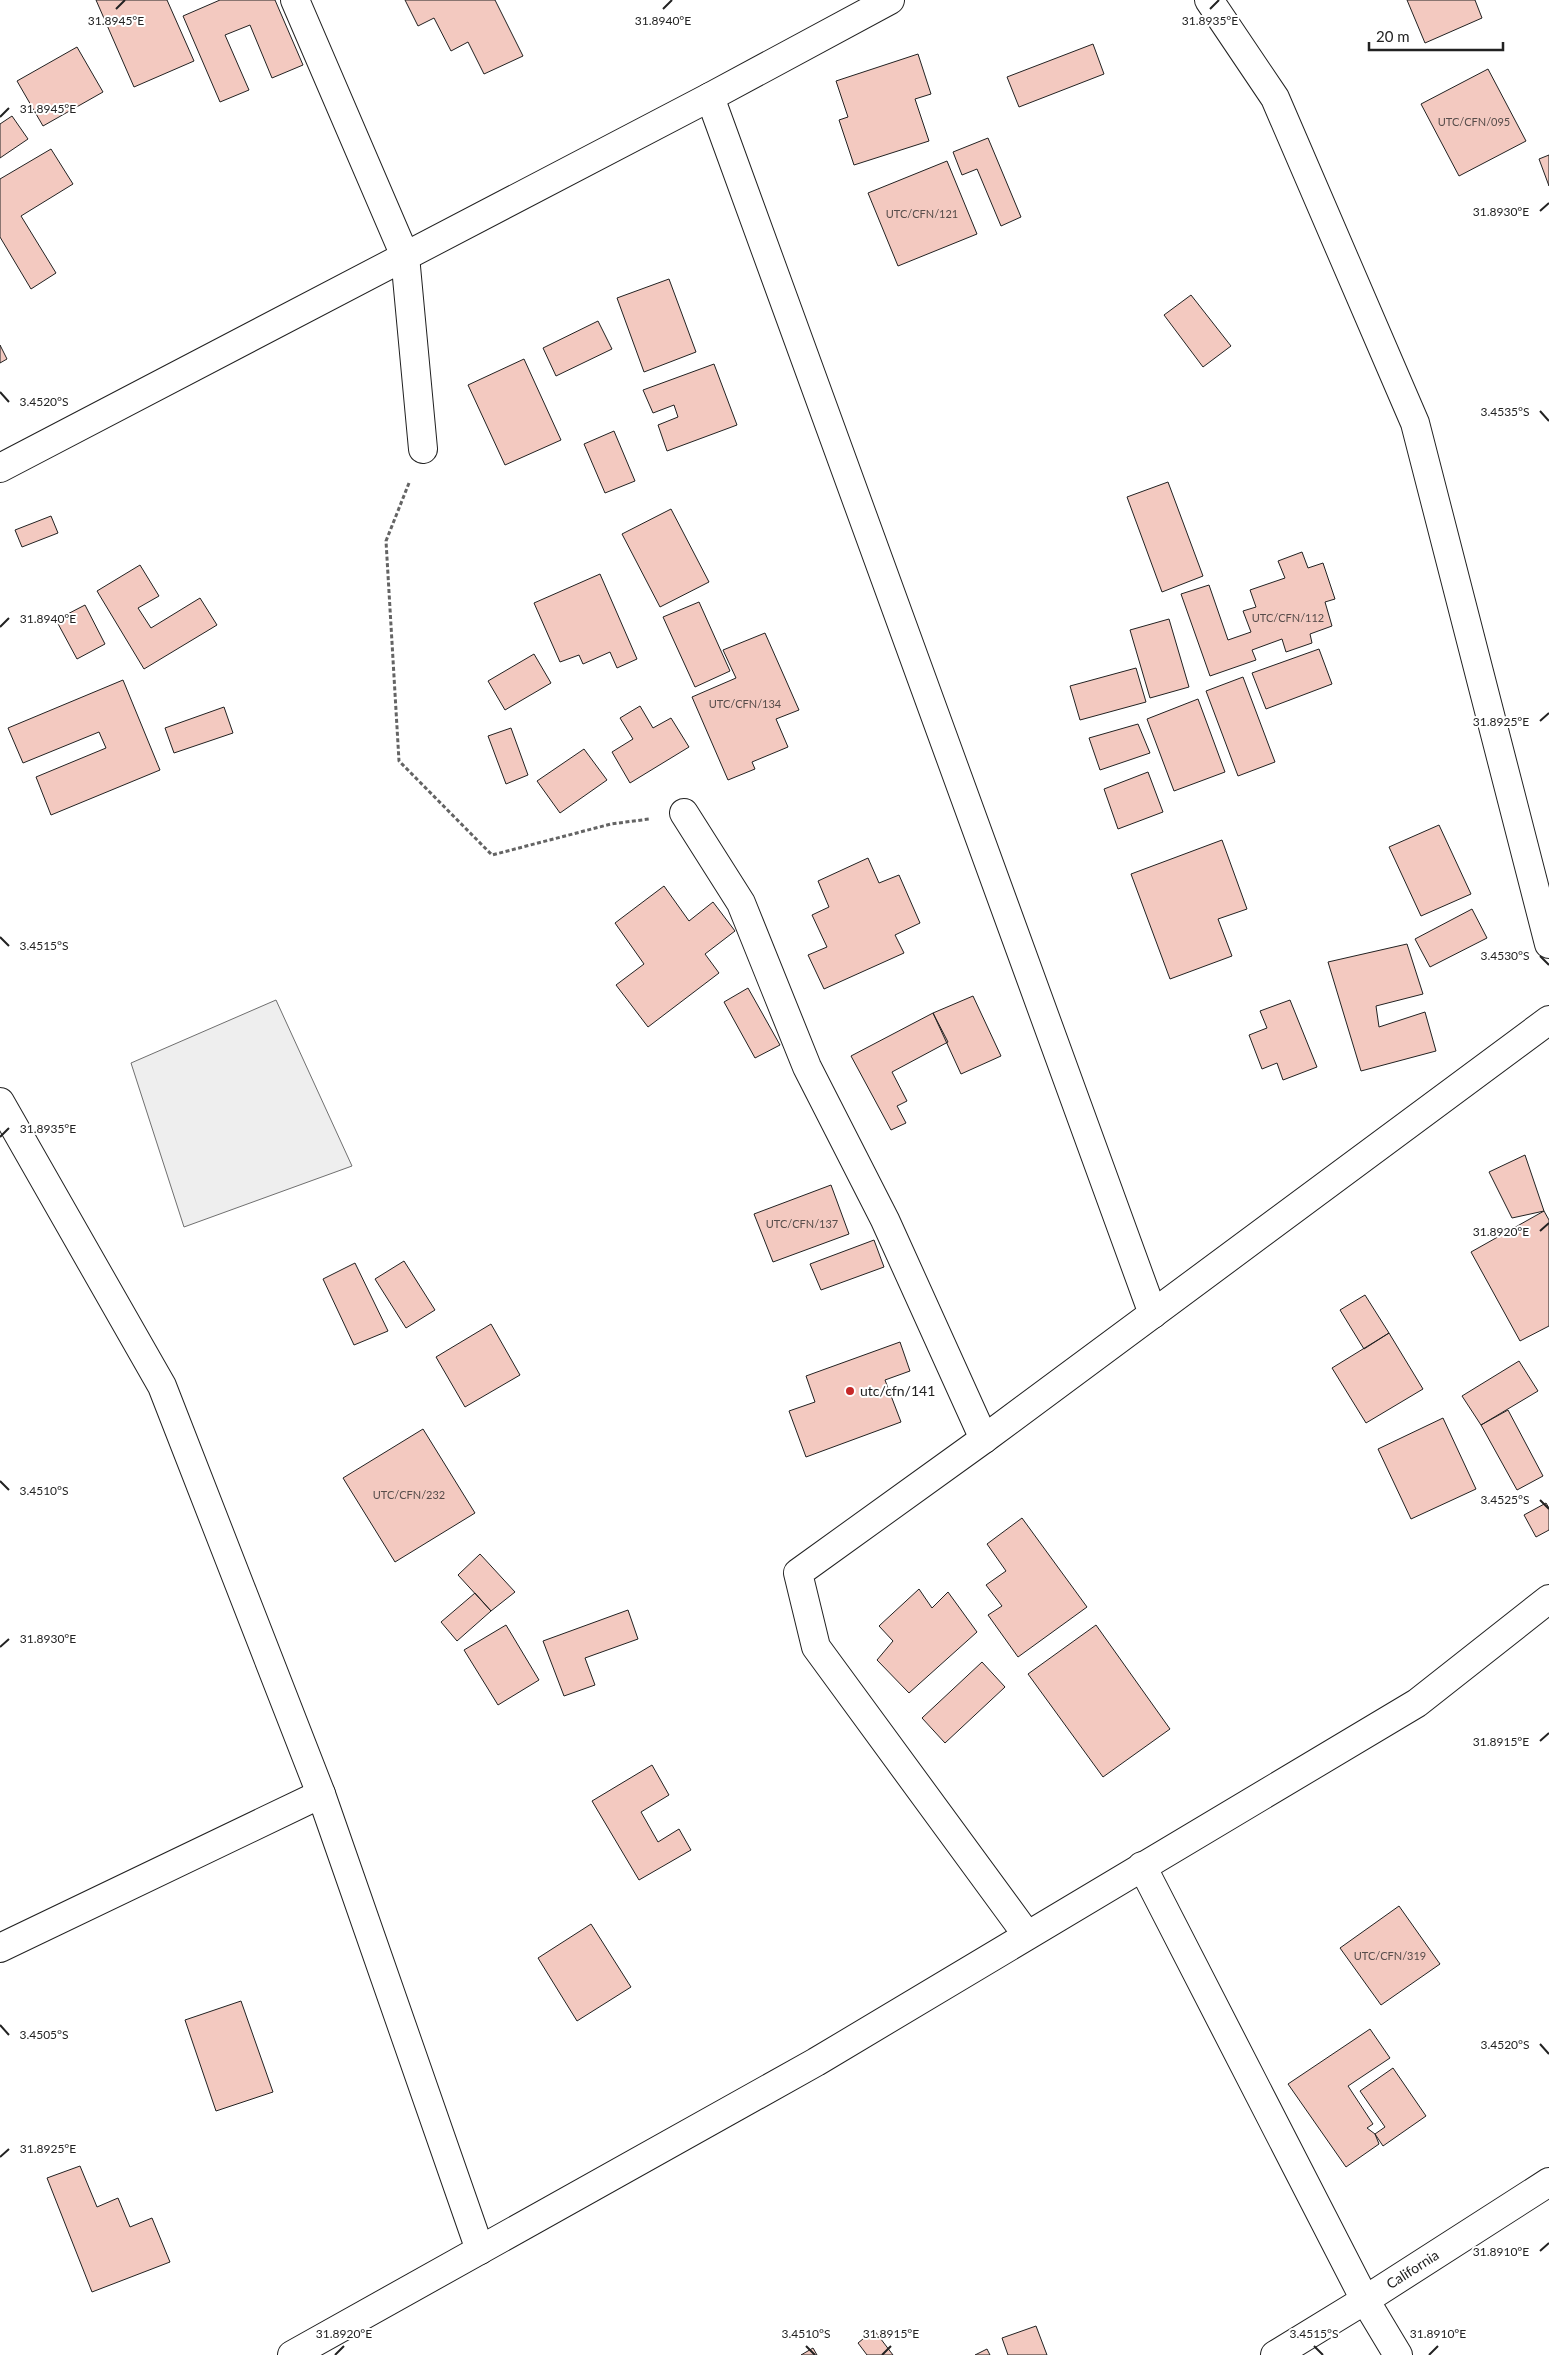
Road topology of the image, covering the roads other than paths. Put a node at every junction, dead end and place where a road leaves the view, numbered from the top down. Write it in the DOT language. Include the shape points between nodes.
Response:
graph roads {
  1 [pos="295,0"];
  2 [pos="890,0"];
  3 [pos="1209,0"];
  4 [pos="710,97"];
  5 [pos="405,256"];
  6 [pos="423,449"];
  7 [pos="0,468"];
  8 [pos="684,813"];
  9 [pos="1549,944"];
  10 [pos="1549,1020"];
  11 [pos="0,1102"];
  12 [pos="1153,1314"];
  13 [pos="984,1439"];
  14 [pos="1549,1599"];
  15 [pos="321,1794"];
  16 [pos="1142,1866"];
  17 [pos="1027,1935"];
  18 [pos="0,1948"];
  19 [pos="1549,2182"];
  20 [pos="480,2250"];
  21 [pos="1365,2300"];
  22 [pos="292,2355"];
  23 [pos="1275,2355"];
  24 [pos="1398,2355"];
  1 -- 5 [label="street"];
  2 -- 4 [label="street"];
  3 -- 9 [label="street" via="1275,98 1415,423"];
  4 -- 5 [label="street"];
  4 -- 12 [label="street"];
  5 -- 6 [label="street"];
  5 -- 7 [label="street"];
  8 -- 13 [label="street" via="741,903 807,1067 885,1220"];
  10 -- 12 [label="street"];
  11 -- 15 [label="street" via="162,1386"];
  12 -- 13 [label="street"];
  13 -- 17 [label="street" via="798,1573 816,1647"];
  14 -- 16 [label="street" via="1417,1703"];
  15 -- 18 [label="street"];
  15 -- 20 [label="street"];
  16 -- 17 [label="street"];
  16 -- 21 [label="street"];
  17 -- 20 [label="street" via="816,2062"];
  19 -- 21 [label="street, California"];
  20 -- 22 [label="street"];
  21 -- 23 [label="street, California"];
  21 -- 24 [label="street"];
}
